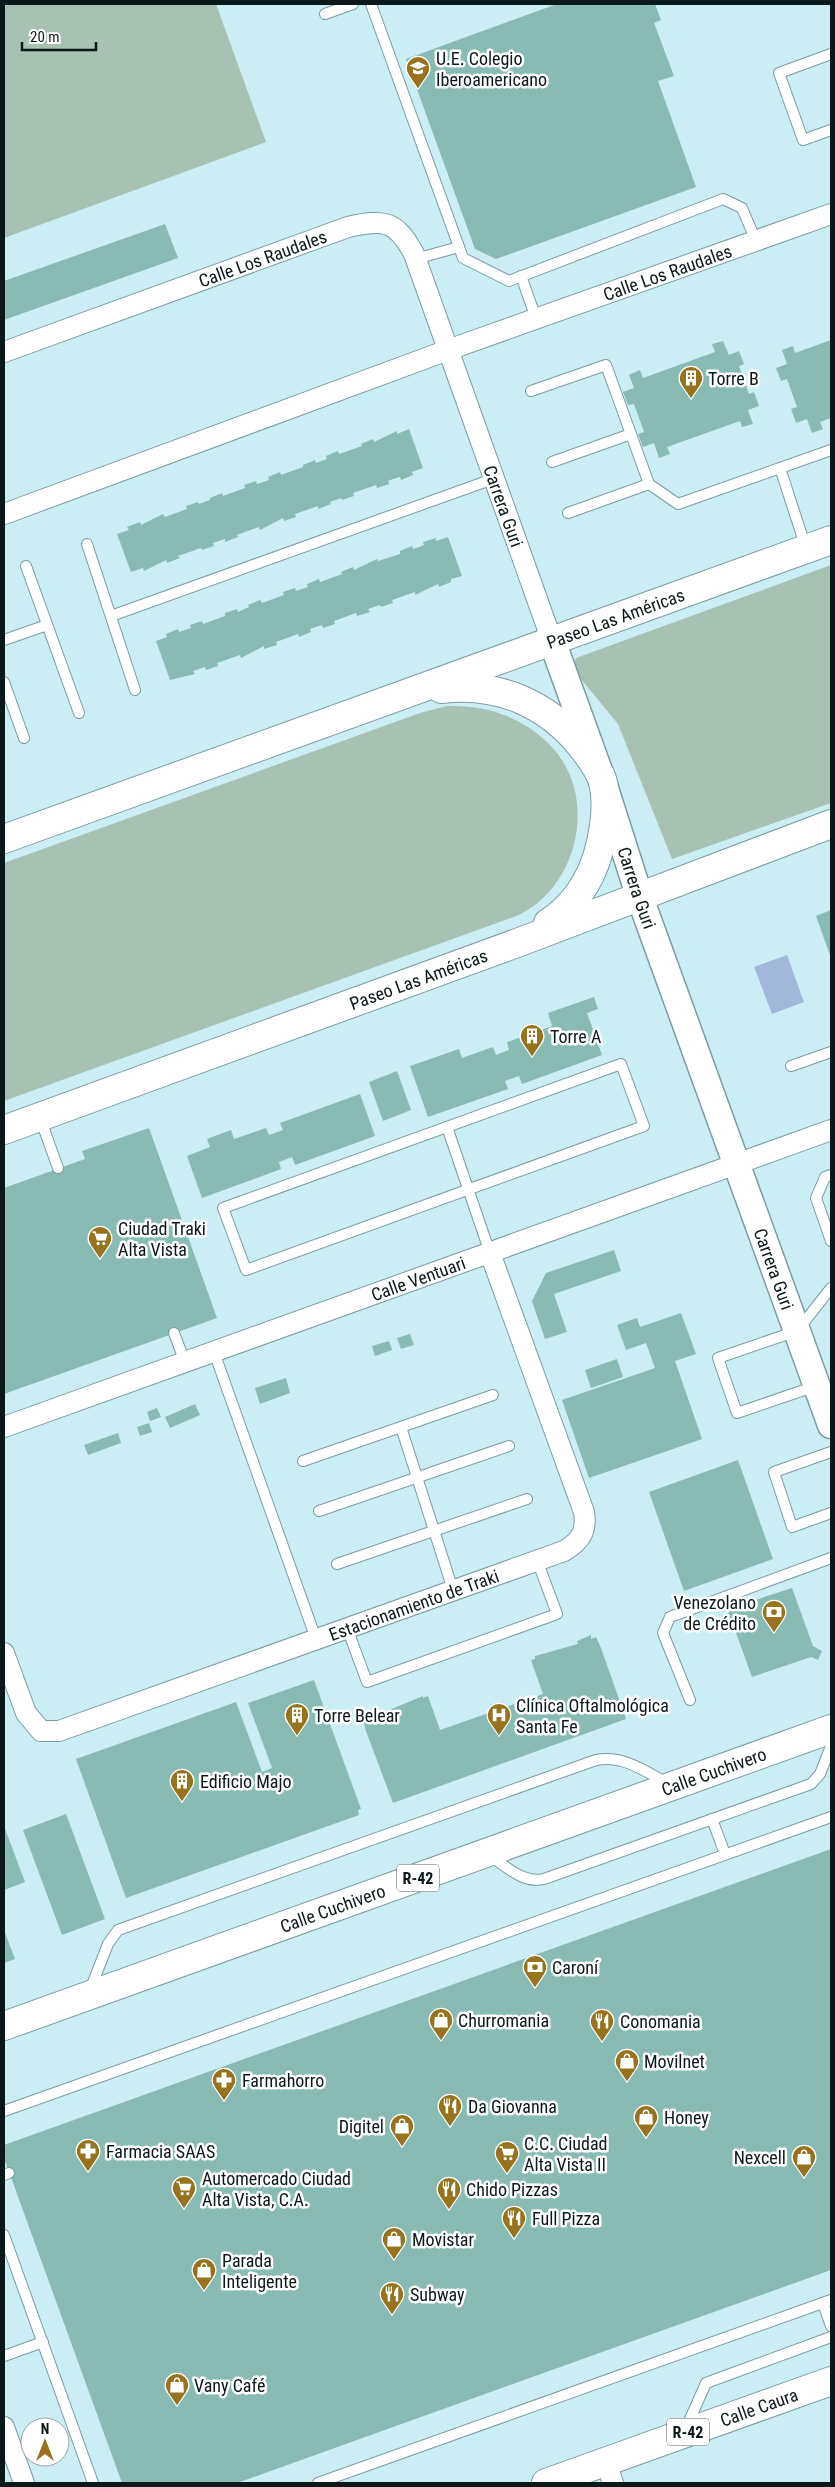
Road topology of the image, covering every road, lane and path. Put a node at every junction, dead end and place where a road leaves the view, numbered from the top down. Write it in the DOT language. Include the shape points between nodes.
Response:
graph roads {
  1 [pos="353,4"];
  2 [pos="371,4"];
  3 [pos="325,14"];
  4 [pos="831,54"];
  5 [pos="831,130"];
  6 [pos="831,214"];
  7 [pos="756,241"];
  8 [pos="459,247"];
  9 [pos="415,259"];
  10 [pos="521,276"];
  11 [pos="536,318"];
  12 [pos="448,350"];
  13 [pos="4,352"];
  14 [pos="531,391"];
  15 [pos="631,434"];
  16 [pos="831,450"];
  17 [pos="552,462"];
  18 [pos="780,468"];
  19 [pos="493,479"];
  20 [pos="649,484"];
  21 [pos="568,513"];
  22 [pos="4,514"];
  23 [pos="87,544"];
  24 [pos="819,545"];
  25 [pos="26,566"];
  26 [pos="111,616"];
  27 [pos="47,625"];
  28 [pos="4,640"];
  29 [pos="552,641"];
  30 [pos="4,682"];
  31 [pos="136,690"];
  32 [pos="408,693"];
  33 [pos="79,713"];
  34 [pos="24,738"];
  35 [pos="602,779"];
  36 [pos="831,824"];
  37 [pos="4,839"];
  38 [pos="639,895"];
  39 [pos="517,943"];
  40 [pos="831,1052"];
  41 [pos="791,1066"];
  42 [pos="40,1117"];
  43 [pos="447,1127"];
  44 [pos="4,1130"];
  45 [pos="831,1130"];
  46 [pos="737,1164"];
  47 [pos="58,1168"];
  48 [pos="831,1175"];
  49 [pos="468,1189"];
  50 [pos="831,1241"];
  51 [pos="490,1252"];
  52 [pos="831,1288"];
  53 [pos="797,1331"];
  54 [pos="174,1333"];
  55 [pos="214,1352"];
  56 [pos="184,1362"];
  57 [pos="817,1385"];
  58 [pos="493,1396"];
  59 [pos="831,1425"];
  60 [pos="4,1427"];
  61 [pos="401,1427"];
  62 [pos="509,1446"];
  63 [pos="831,1452"];
  64 [pos="303,1461"];
  65 [pos="417,1477"];
  66 [pos="527,1499"];
  67 [pos="319,1511"];
  68 [pos="831,1514"];
  69 [pos="434,1531"];
  70 [pos="831,1558"];
  71 [pos="538,1560"];
  72 [pos="338,1564"];
  73 [pos="453,1590"];
  74 [pos="347,1628"];
  75 [pos="316,1639"];
  76 [pos="4,1653"];
  77 [pos="690,1700"];
  78 [pos="831,1729"];
  79 [pos="831,1746"];
  80 [pos="672,1786"];
  81 [pos="831,1817"];
  82 [pos="712,1819"];
  83 [pos="486,1853"];
  84 [pos="725,1854"];
  85 [pos="88,1996"];
  86 [pos="4,2026"];
  87 [pos="4,2111"];
  88 [pos="4,2235"];
  89 [pos="827,2302"];
  90 [pos="831,2326"];
  91 [pos="831,2337"];
  92 [pos="42,2342"];
  93 [pos="4,2356"];
  94 [pos="831,2381"];
  95 [pos="4,2427"];
  96 [pos="684,2434"];
  97 [pos="609,2472"];
  98 [pos="24,2483"];
  99 [pos="93,2483"];
  100 [pos="318,2483"];
  101 [pos="546,2483"];
  1 -- 3 [label="lane"];
  2 -- 8 [label="lane"];
  4 -- 5 [label="lane" via="779,73 803,140"];
  6 -- 7 [label="street, Calle Los Raudales"];
  7 -- 10 [label="lane" via="742,208 723,199"];
  7 -- 11 [label="street, Calle Los Raudales"];
  8 -- 9 [label="lane"];
  8 -- 10 [label="lane" via="463,258 509,281"];
  9 -- 12 [label="street, Calle Los Raudales"];
  9 -- 13 [label="street, Calle Los Raudales" via="400,230 386,222 369,222"];
  10 -- 11 [label="lane"];
  11 -- 12 [label="street, Calle Los Raudales"];
  12 -- 19 [label="street, Carrera Guri"];
  12 -- 22 [label="street, Calle Los Raudales"];
  14 -- 15 [label="lane" via="606,365"];
  15 -- 17 [label="lane"];
  15 -- 20 [label="lane"];
  16 -- 18 [label="lane"];
  18 -- 20 [label="lane" via="678,504"];
  18 -- 24 [label="lane"];
  19 -- 26 [label="lane"];
  19 -- 29 [label="street, Carrera Guri"];
  20 -- 21 [label="lane"];
  23 -- 26 [label="lane"];
  24 -- 29 [label="main road, Paseo Las Américas"];
  25 -- 27 [label="lane"];
  26 -- 31 [label="lane"];
  27 -- 28 [label="lane"];
  27 -- 33 [label="lane"];
  29 -- 32 [label="main road, Paseo Las Américas"];
  29 -- 35 [label="street, Carrera Guri"];
  30 -- 34 [label="lane"];
  32 -- 35 [label="main road" via="454,687 480,688 505,692 533,704 554,717 575,739"];
  32 -- 37 [label="main road, Paseo Las Américas"];
  35 -- 38 [label="street, Carrera Guri"];
  35 -- 39 [label="main road" via="603,838 594,868 579,894 560,915"];
  36 -- 38 [label="main road, Paseo Las Américas"];
  38 -- 39 [label="main road, Paseo Las Américas"];
  38 -- 46 [label="street, Carrera Guri"];
  39 -- 42 [label="main road, Paseo Las Américas"];
  40 -- 41 [label="lane"];
  42 -- 44 [label="main road, Paseo Las Américas"];
  42 -- 47 [label="lane"];
  43 -- 49 [label="lane"];
  43 -- 49 [label="lane" via="621,1064 644,1126"];
  43 -- 49 [label="lane" via="224,1208 246,1270"];
  45 -- 46 [label="street, Calle Ventuari"];
  46 -- 51 [label="street, Calle Ventuari"];
  46 -- 53 [label="street, Carrera Guri"];
  48 -- 50 [label="lane" via="825,1177 816,1198"];
  49 -- 51 [label="lane"];
  51 -- 55 [label="street, Calle Ventuari"];
  51 -- 71 [label="street, Estacionamiento de Traki" via="584,1512 586,1525 578,1542"];
  52 -- 53 [label="lane"];
  53 -- 57 [label="street, Carrera Guri"];
  53 -- 57 [label="lane" via="718,1358 737,1413"];
  54 -- 56 [label="lane"];
  55 -- 56 [label="street, Calle Ventuari"];
  55 -- 75 [label="lane"];
  56 -- 60 [label="street, Calle Ventuari"];
  57 -- 59 [label="street, Carrera Guri"];
  58 -- 61 [label="lane"];
  61 -- 64 [label="lane"];
  61 -- 65 [label="lane"];
  62 -- 65 [label="lane"];
  63 -- 68 [label="lane" via="774,1472 792,1527"];
  65 -- 67 [label="lane"];
  65 -- 69 [label="lane"];
  66 -- 69 [label="lane"];
  69 -- 72 [label="lane"];
  69 -- 73 [label="lane"];
  70 -- 77 [label="lane" via="670,1617 663,1633"];
  71 -- 73 [label="street, Estacionamiento de Traki"];
  71 -- 74 [label="lane" via="557,1614 367,1682"];
  73 -- 74 [label="street, Estacionamiento de Traki"];
  74 -- 75 [label="street, Estacionamiento de Traki"];
  75 -- 76 [label="street, Estacionamiento de Traki" via="49,1732 35,1726 26,1713"];
  78 -- 80 [label="main road, Calle Cuchivero / R-42"];
  79 -- 82 [label="lane" via="820,1774 811,1784"];
  80 -- 83 [label="main road, Calle Cuchivero / R-42"];
  80 -- 85 [label="lane" via="625,1762 596,1760 118,1930 108,1944"];
  81 -- 84 [label="lane"];
  82 -- 83 [label="lane" via="536,1881 525,1879"];
  82 -- 84 [label="lane"];
  83 -- 85 [label="main road, Calle Cuchivero / R-42"];
  84 -- 87 [label="lane"];
  85 -- 86 [label="main road, Calle Cuchivero / R-42"];
  88 -- 92 [label="lane"];
  89 -- 90 [label="lane"];
  89 -- 100 [label="lane"];
  91 -- 96 [label="lane" via="706,2383"];
  92 -- 93 [label="lane"];
  92 -- 99 [label="lane"];
  94 -- 96 [label="main road, Calle Caura / R-42"];
  95 -- 98 [label="street"];
  96 -- 97 [label="main road, Calle Caura / R-42"];
  97 -- 101 [label="main road, Calle Caura / R-42"];
}
